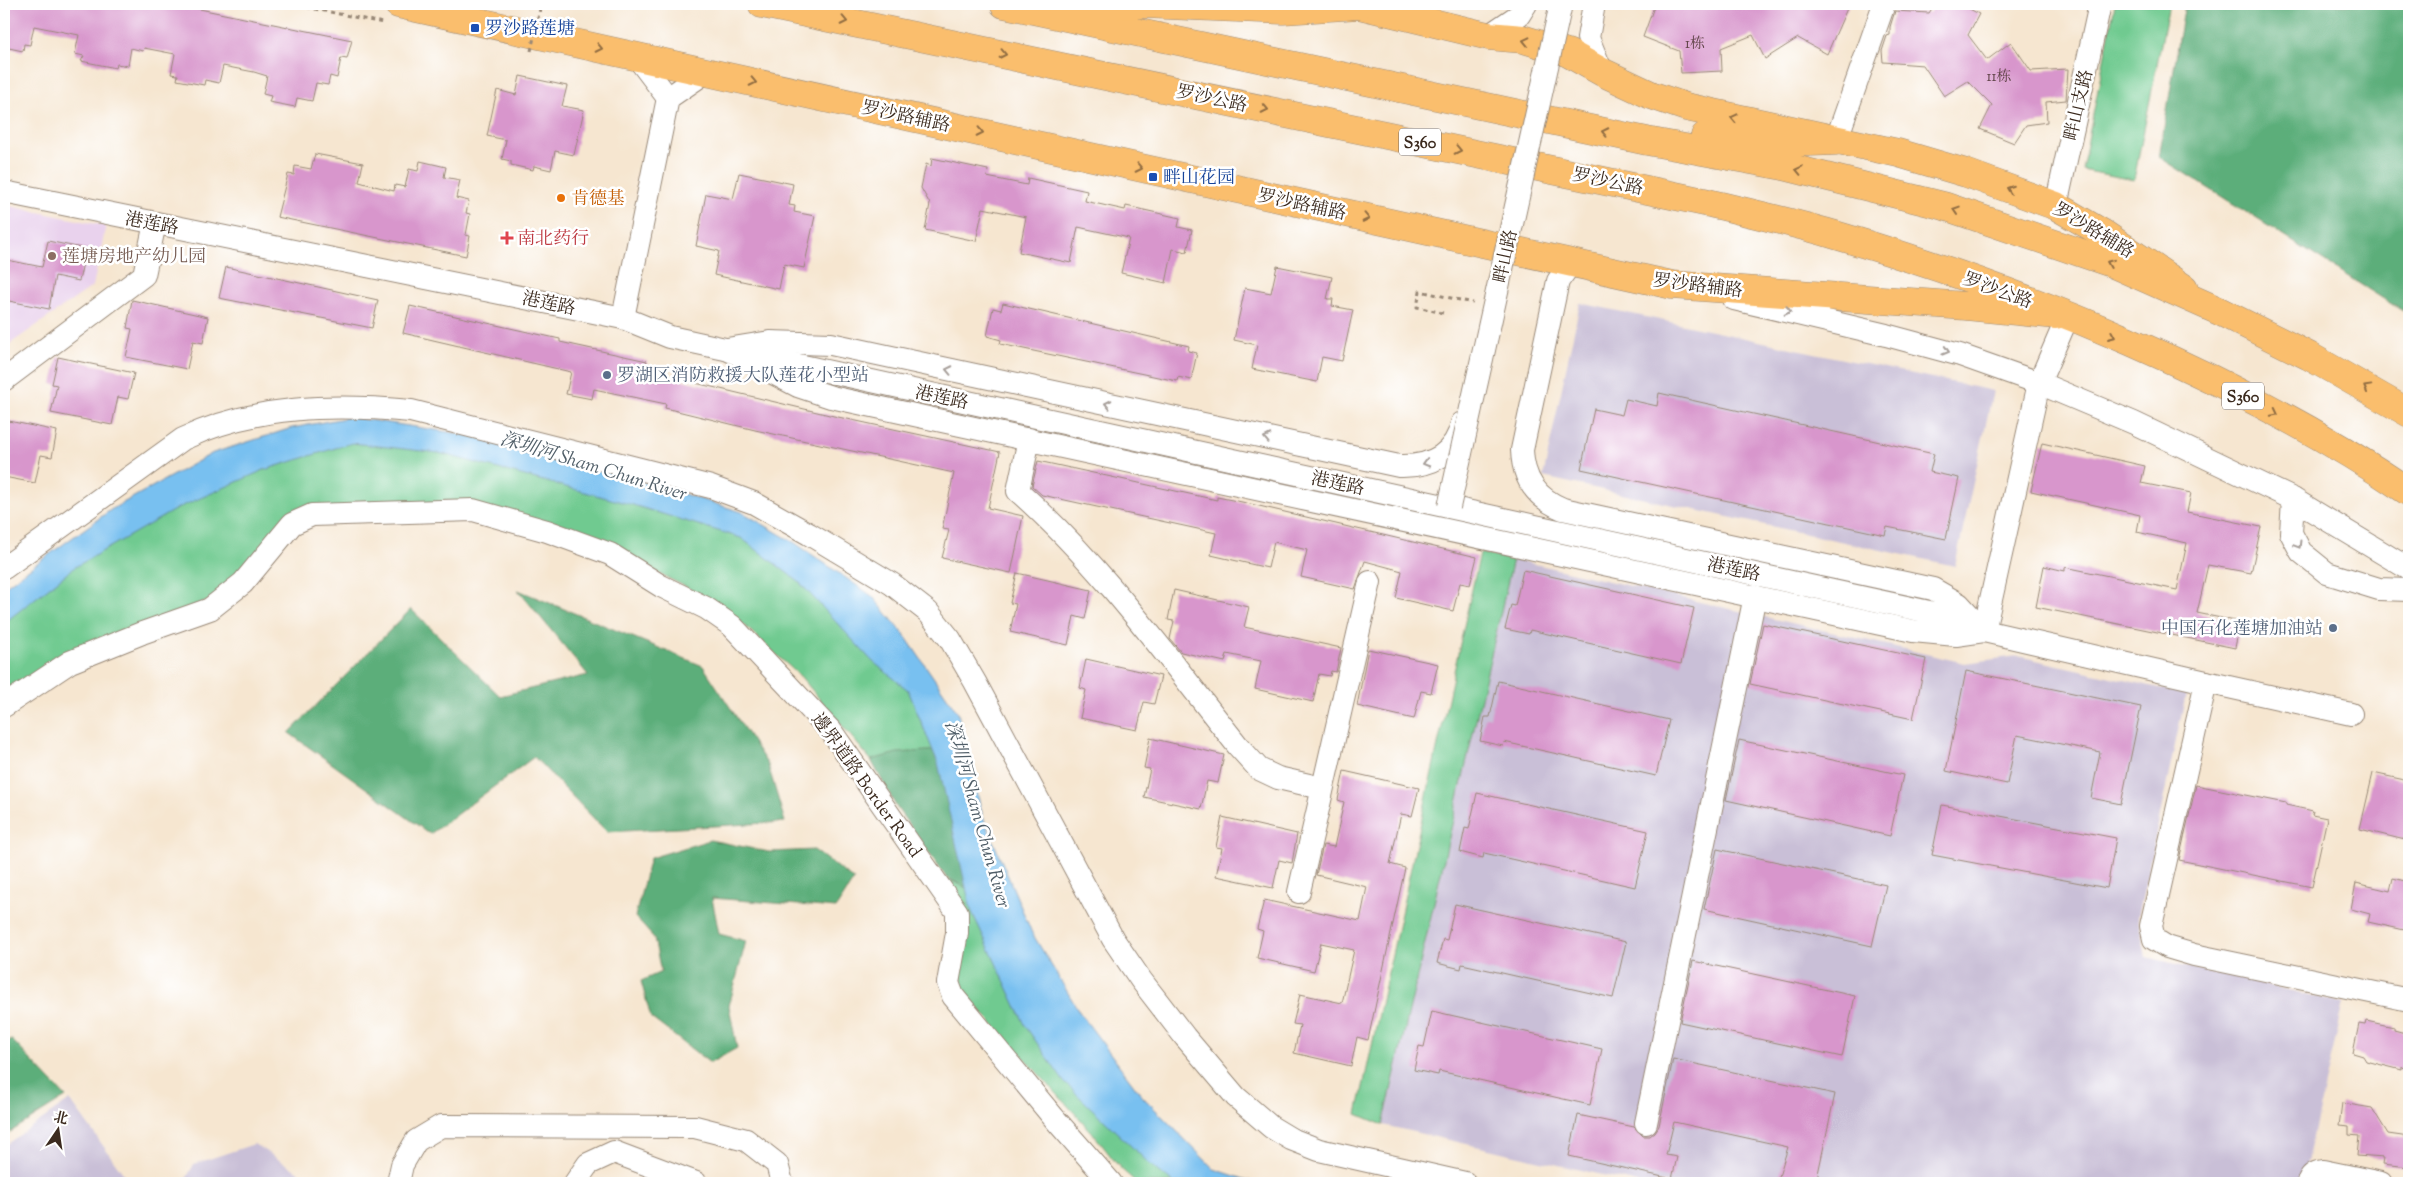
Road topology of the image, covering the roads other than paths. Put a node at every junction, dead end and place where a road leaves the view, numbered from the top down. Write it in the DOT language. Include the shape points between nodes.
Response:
graph roads {
  1 [pos="398,4"];
  2 [pos="762,4"];
  3 [pos="1357,4"];
  4 [pos="1526,4"];
  5 [pos="1561,4"];
  6 [pos="1594,4"];
  7 [pos="1884,4"];
  8 [pos="2100,4"];
  9 [pos="1011,5"];
  10 [pos="1488,36"];
  11 [pos="637,57"];
  12 [pos="706,72"];
  13 [pos="1602,72"];
  14 [pos="668,98"];
  15 [pos="1648,141"];
  16 [pos="1836,141"];
  17 [pos="4,192"];
  18 [pos="2056,206"];
  19 [pos="155,223"];
  20 [pos="1487,244"];
  21 [pos="1571,263"];
  22 [pos="1672,285"];
  23 [pos="2219,311"];
  24 [pos="2068,316"];
  25 [pos="623,318"];
  26 [pos="727,349"];
  27 [pos="4,380"];
  28 [pos="2039,383"];
  29 [pos="2409,413"];
  30 [pos="1029,439"];
  31 [pos="2409,492"];
  32 [pos="2294,499"];
  33 [pos="1449,508"];
  34 [pos="4,568"];
  35 [pos="2409,569"];
  36 [pos="1370,582"];
  37 [pos="2409,590"];
  38 [pos="1755,596"];
  39 [pos="1984,631"];
  40 [pos="2206,682"];
  41 [pos="4,706"];
  42 [pos="2351,714"];
  43 [pos="1322,788"];
  44 [pos="1299,892"];
  45 [pos="2409,1000"];
  46 [pos="1646,1123"];
  47 [pos="398,1183"];
  48 [pos="575,1183"];
  49 [pos="696,1183"];
  50 [pos="782,1183"];
  51 [pos="1111,1183"];
  52 [pos="1465,1183"];
  53 [pos="2308,1183"];
  54 [pos="2381,1183"];
  1 -- 11 [label="main road, 罗沙路辅路, one-way"];
  2 -- 24 [label="main road, 罗沙公路 / S360, one-way" via="1709,203 1831,234 1958,275"];
  3 -- 9 [label="main road, 罗沙路辅路" via="1283,10 1144,4"];
  3 -- 10 [label="main road, 罗沙路辅路"];
  4 -- 10 [label="street" via="1519,15"];
  5 -- 33 [label="street, 畔山路, bridge"];
  6 -- 13 [label="street" via="1588,38"];
  7 -- 16 [label="street"];
  8 -- 18 [label="street, 畔山支路"];
  15 -- 9 [label="main road, one-way"];
  13 -- 10 [label="main road, 罗沙路辅路, one-way" via="1568,53 1523,39"];
  11 -- 12 [label="main road, 罗沙路辅路"];
  11 -- 14 [label="street"];
  12 -- 14 [label="street"];
  12 -- 20 [label="main road, 罗沙路辅路, one-way"];
  16 -- 13 [label="main road, 罗沙路辅路, one-way" via="1686,107"];
  14 -- 25 [label="street"];
  15 -- 16 [label="main road" via="1711,136 1784,143"];
  23 -- 15 [label="main road, one-way" via="2111,263 1944,206 1783,166"];
  18 -- 16 [label="main road, 罗沙路辅路, one-way" via="1966,173 1898,153"];
  17 -- 19 [label="street, 港莲路"];
  18 -- 23 [label="main road, 罗沙路辅路"];
  19 -- 25 [label="street, 港莲路"];
  19 -- 27 [label="street" via="144,275"];
  20 -- 21 [label="main road, 罗沙路辅路"];
  20 -- 26 [label="street, one-way" via="1494,258 1494,278 1459,436 1444,455 1420,465 1387,464 831,344 770,342"];
  21 -- 22 [label="main road, 罗沙路辅路"];
  21 -- 39 [label="street" via="1558,281 1522,450 1525,474 1539,495 1564,509 1933,589 1960,604"];
  22 -- 24 [label="main road, 罗沙路辅路"];
  22 -- 28 [label="street, one-way" via="1886,335 1960,355"];
  29 -- 23 [label="main road, one-way" via="2309,356"];
  24 -- 28 [label="street"];
  24 -- 31 [label="main road, 罗沙公路 / S360, one-way" via="2188,368 2298,425"];
  25 -- 26 [label="street, 港莲路" via="670,337"];
  26 -- 30 [label="street" via="798,386 831,397"];
  26 -- 33 [label="street, 港莲路"];
  28 -- 32 [label="street"];
  28 -- 39 [label="street"];
  30 -- 38 [label="street"];
  30 -- 43 [label="street" via="1018,491 1056,524 1090,562 1259,769 1278,778"];
  32 -- 35 [label="street"];
  32 -- 37 [label="street, one-way" via="2291,533 2301,552 2327,573 2379,589"];
  33 -- 39 [label="street, 港莲路" via="1943,615"];
  34 -- 52 [label="street" via="183,439 253,414 307,408 372,407 411,411 711,486 754,503 892,584 928,612 950,639 1113,939 1185,1037 1236,1097 1271,1128 1319,1150"];
  36 -- 43 [label="street"];
  38 -- 39 [label="street" via="1935,634"];
  38 -- 46 [label="street"];
  39 -- 40 [label="street"];
  40 -- 42 [label="street"];
  40 -- 45 [label="street" via="2151,926 2154,939 2194,954"];
  41 -- 51 [label="street, 邊界道路 Border Road" via="70,662 210,609 243,583 292,524 312,515 473,510 547,531 610,554 732,626 831,730 956,912 957,933 948,983 953,996"];
  43 -- 44 [label="street"];
  47 -- 50 [label="street" via="402,1165 416,1140 441,1126 460,1126 695,1127 746,1140 777,1164"];
  48 -- 49 [label="street" via="588,1164 614,1152"];
  53 -- 54 [label="street" via="2316,1172 2323,1171"];
}
